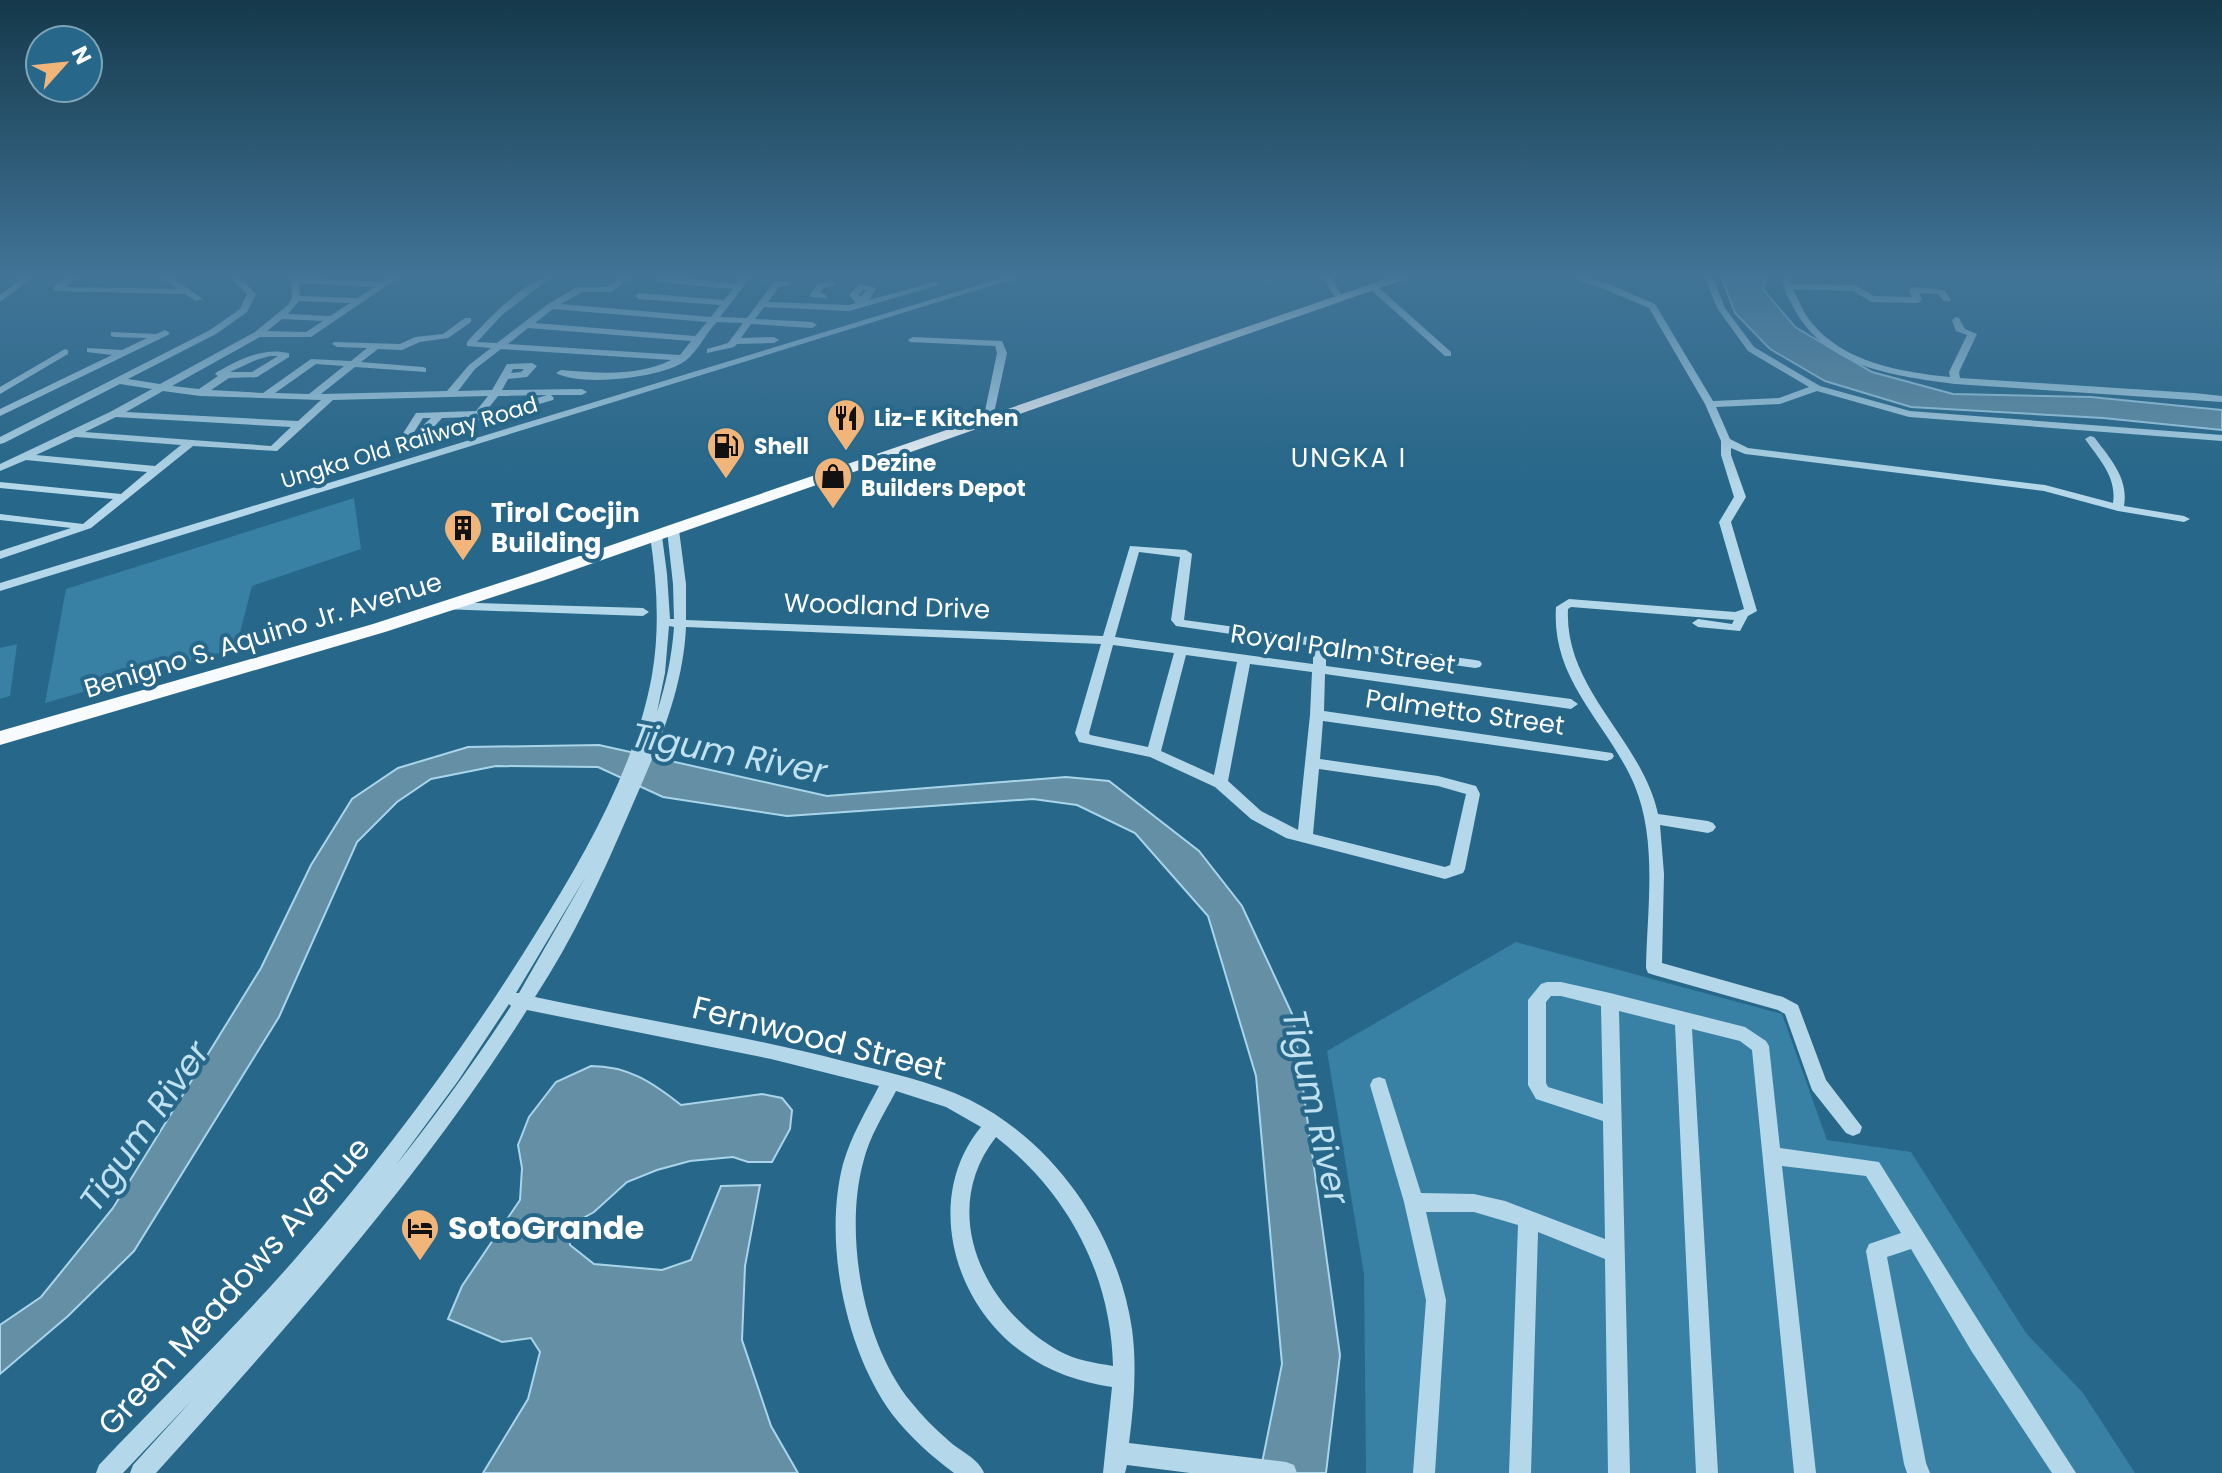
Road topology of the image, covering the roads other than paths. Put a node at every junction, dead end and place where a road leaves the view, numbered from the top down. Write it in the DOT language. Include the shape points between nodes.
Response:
graph roads {
  1 [pos="136,347"];
  2 [pos="186,347"];
  3 [pos="235,347"];
  4 [pos="375,347"];
  5 [pos="498,347"];
  6 [pos="511,347"];
  7 [pos="691,347"];
  8 [pos="726,347"];
  9 [pos="787,347"];
  10 [pos="1000,347"];
  11 [pos="1190,347"];
  12 [pos="1441,347"];
  13 [pos="1676,347"];
  14 [pos="1749,347"];
  15 [pos="1835,347"];
  16 [pos="1966,347"];
  17 [pos="90,350"];
  18 [pos="582,351"];
  19 [pos="710,351"];
  20 [pos="65,352"];
  21 [pos="122,353"];
  22 [pos="1448,354"];
  23 [pos="683,358"];
  24 [pos="353,364"];
  25 [pos="72,367"];
  26 [pos="91,369"];
  27 [pos="423,370"];
  28 [pos="227,375"];
  29 [pos="0,376"];
  30 [pos="507,376"];
  31 [pos="23,377"];
  32 [pos="121,381"];
  33 [pos="1955,381"];
  34 [pos="1817,388"];
  35 [pos="159,389"];
  36 [pos="0,391"];
  37 [pos="582,392"];
  38 [pos="200,393"];
  39 [pos="565,393"];
  40 [pos="450,394"];
  41 [pos="528,394"];
  42 [pos="494,395"];
  43 [pos="265,396"];
  44 [pos="331,396"];
  45 [pos="311,397"];
  46 [pos="2222,399"];
  47 [pos="1024,404"];
  48 [pos="1710,404"];
  49 [pos="522,406"];
  50 [pos="990,411"];
  51 [pos="1,413"];
  52 [pos="114,414"];
  53 [pos="479,414"];
  54 [pos="439,415"];
  55 [pos="515,417"];
  56 [pos="299,424"];
  57 [pos="464,432"];
  58 [pos="74,434"];
  59 [pos="2222,438"];
  60 [pos="2090,439"];
  61 [pos="0,441"];
  62 [pos="1726,441"];
  63 [pos="188,445"];
  64 [pos="23,457"];
  65 [pos="0,468"];
  66 [pos="158,470"];
  67 [pos="0,485"];
  68 [pos="122,497"];
  69 [pos="2118,508"];
  70 [pos="0,517"];
  71 [pos="2184,519"];
  72 [pos="87,526"];
  73 [pos="673,530"];
  74 [pos="656,536"];
  75 [pos="2,553"];
  76 [pos="536,571"];
  77 [pos="0,587"];
  78 [pos="445,606"];
  79 [pos="643,612"];
  80 [pos="1742,616"];
  81 [pos="663,623"];
  82 [pos="1698,623"];
  83 [pos="680,624"];
  84 [pos="1109,640"];
  85 [pos="1320,643"];
  86 [pos="1181,651"];
  87 [pos="1244,659"];
  88 [pos="1475,664"];
  89 [pos="1320,670"];
  90 [pos="1571,704"];
  91 [pos="1317,715"];
  92 [pos="0,725"];
  93 [pos="0,738"];
  94 [pos="647,739"];
  95 [pos="1153,753"];
  96 [pos="1607,756"];
  97 [pos="1313,763"];
  98 [pos="1220,783"];
  99 [pos="1654,819"];
  100 [pos="1708,827"];
  101 [pos="1305,836"];
  102 [pos="514,1000"];
  103 [pos="1610,1000"];
  104 [pos="1683,1019"];
  105 [pos="891,1082"];
  106 [pos="1379,1085"];
  107 [pos="1612,1115"];
  108 [pos="994,1125"];
  109 [pos="1853,1127"];
  110 [pos="1771,1156"];
  111 [pos="1414,1202"];
  112 [pos="1528,1220"];
  113 [pos="1915,1238"];
  114 [pos="1614,1253"];
  115 [pos="1123,1378"];
  116 [pos="1116,1463"];
  117 [pos="107,1473"];
  118 [pos="141,1473"];
  119 [pos="973,1473"];
  120 [pos="1286,1473"];
  121 [pos="1424,1473"];
  122 [pos="1520,1473"];
  123 [pos="1619,1473"];
  124 [pos="1707,1473"];
  125 [pos="1805,1473"];
  126 [pos="1919,1473"];
  127 [pos="2065,1473"];
  1 -- 21 [label="street"];
  2 -- 32 [label="street"];
  3 -- 35 [label="street"];
  4 -- 24 [label="street"];
  5 -- 40 [label="street"];
  6 -- 18 [label="street"];
  7 -- 23 [label="street"];
  8 -- 19 [label="street"];
  9 -- 77 [label="street, Ungka Old Railway Road"];
  10 -- 50 [label="street"];
  11 -- 47 [label="main road, Benigno S. Aquino Jr. Avenue"];
  12 -- 22 [label="street"];
  13 -- 48 [label="street"];
  14 -- 34 [label="street"];
  15 -- 33 [label="street" via="1905,374"];
  16 -- 33 [label="street"];
  17 -- 21 [label="street"];
  18 -- 23 [label="street"];
  18 -- 23 [label="street" via="561,373 621,378"];
  20 -- 31 [label="street"];
  21 -- 26 [label="street"];
  24 -- 27 [label="street"];
  24 -- 43 [label="street" via="314,361"];
  24 -- 45 [label="street"];
  25 -- 26 [label="street"];
  26 -- 51 [label="street"];
  28 -- 28 [label="street" via="254,375 286,355 264,355 220,374"];
  28 -- 38 [label="street"];
  29 -- 31 [label="street"];
  30 -- 42 [label="street"];
  31 -- 36 [label="street"];
  32 -- 35 [label="street"];
  32 -- 61 [label="street"];
  33 -- 46 [label="street"];
  34 -- 48 [label="street" via="1780,401"];
  34 -- 59 [label="street" via="1909,414"];
  35 -- 38 [label="street"];
  35 -- 52 [label="street"];
  37 -- 39 [label="street"];
  38 -- 43 [label="street"];
  39 -- 41 [label="street"];
  39 -- 49 [label="street"];
  40 -- 42 [label="street"];
  40 -- 44 [label="street"];
  41 -- 42 [label="street"];
  41 -- 49 [label="street"];
  42 -- 53 [label="street"];
  43 -- 45 [label="street"];
  44 -- 45 [label="street"];
  44 -- 56 [label="street"];
  47 -- 50 [label="main road, Benigno S. Aquino Jr. Avenue"];
  47 -- 73 [label="main road, Benigno S. Aquino Jr. Avenue"];
  48 -- 62 [label="street"];
  49 -- 55 [label="street"];
  50 -- 76 [label="main road, Benigno S. Aquino Jr. Avenue"];
  52 -- 56 [label="street"];
  52 -- 58 [label="street"];
  53 -- 54 [label="street"];
  53 -- 57 [label="street"];
  56 -- 63 [label="street" via="273,449"];
  58 -- 63 [label="street"];
  58 -- 64 [label="street"];
  60 -- 69 [label="street" via="2122,490"];
  62 -- 69 [label="street" via="1760,454 2045,488"];
  62 -- 80 [label="street" via="1740,497 1725,522 1752,606"];
  63 -- 66 [label="street"];
  64 -- 65 [label="street"];
  64 -- 66 [label="street"];
  66 -- 68 [label="street"];
  67 -- 68 [label="street"];
  68 -- 72 [label="street"];
  69 -- 71 [label="street"];
  70 -- 72 [label="street"];
  72 -- 75 [label="street"];
  73 -- 74 [label="main road, Benigno S. Aquino Jr. Avenue"];
  73 -- 83 [label="street, Green Meadows Avenue"];
  74 -- 76 [label="main road, Benigno S. Aquino Jr. Avenue"];
  74 -- 81 [label="street, Green Meadows Avenue"];
  76 -- 78 [label="main road, Benigno S. Aquino Jr. Avenue"];
  76 -- 92 [label="main road, Benigno S. Aquino Jr. Avenue"];
  78 -- 79 [label="street"];
  78 -- 93 [label="main road, Benigno S. Aquino Jr. Avenue"];
  80 -- 82 [label="street" via="1736,628"];
  80 -- 99 [label="street" via="1575,603 1562,607 1560,627 1572,665 1640,783"];
  81 -- 83 [label="street, Woodland Drive"];
  81 -- 94 [label="street, Green Meadows Avenue"];
  83 -- 84 [label="street, Woodland Drive"];
  83 -- 94 [label="street, Green Meadows Avenue" via="674,674"];
  84 -- 85 [label="street" via="1134,548 1186,554 1178,622"];
  84 -- 86 [label="street, Royal Palm Street"];
  84 -- 95 [label="street" via="1084,739"];
  85 -- 88 [label="street"];
  85 -- 89 [label="street"];
  86 -- 87 [label="street, Royal Palm Street"];
  86 -- 95 [label="street"];
  87 -- 89 [label="street, Royal Palm Street"];
  87 -- 98 [label="street"];
  89 -- 90 [label="street, Royal Palm Street"];
  89 -- 91 [label="street"];
  91 -- 96 [label="street, Palmetto Street"];
  91 -- 97 [label="street"];
  94 -- 102 [label="street, Green Meadows Avenue" via="593,862"];
  95 -- 98 [label="street"];
  97 -- 101 [label="street"];
  97 -- 101 [label="street" via="1471,790 1457,869 1452,872"];
  98 -- 101 [label="street" via="1273,826"];
  99 -- 100 [label="street"];
  99 -- 109 [label="street" via="1654,968 1792,1010 1818,1084"];
  102 -- 105 [label="street, Fernwood Street"];
  102 -- 117 [label="street, Green Meadows Avenue" via="301,1267"];
  102 -- 118 [label="street, Green Meadows Avenue" via="393,1186"];
  103 -- 104 [label="street"];
  103 -- 107 [label="street"];
  103 -- 107 [label="street" via="1561,989 1547,989 1537,1000 1537,1085 1542,1093"];
  104 -- 110 [label="street" via="1745,1035 1760,1046"];
  104 -- 124 [label="street"];
  105 -- 108 [label="street, Fernwood Street" via="943,1097"];
  105 -- 119 [label="street" via="857,1148 848,1187 845,1227 858,1324 900,1407 944,1454"];
  106 -- 111 [label="street"];
  107 -- 114 [label="street"];
  108 -- 115 [label="street, Fernwood Street" via="1054,1178 1099,1255 1118,1310"];
  108 -- 115 [label="street" via="971,1155 962,1185 964,1253 977,1283 1021,1338 1050,1358"];
  110 -- 113 [label="street" via="1872,1168"];
  110 -- 125 [label="street"];
  111 -- 112 [label="street" via="1474,1203"];
  111 -- 121 [label="street" via="1436,1300"];
  112 -- 114 [label="street"];
  112 -- 122 [label="street"];
  113 -- 126 [label="street" via="1876,1251"];
  113 -- 127 [label="street"];
  114 -- 123 [label="street"];
  115 -- 116 [label="street, Fernwood Street"];
  116 -- 120 [label="street"];
}
